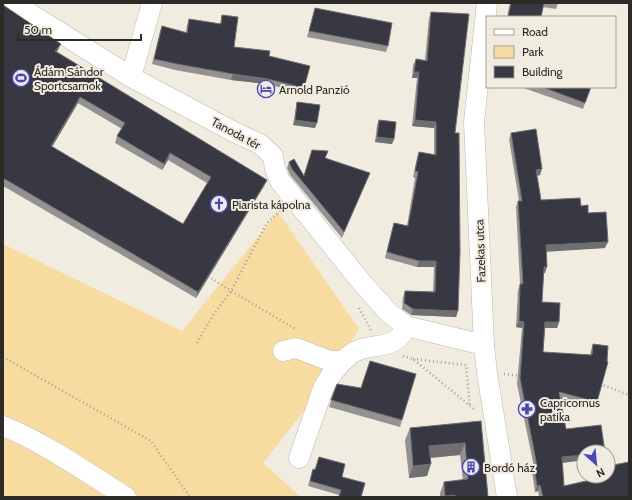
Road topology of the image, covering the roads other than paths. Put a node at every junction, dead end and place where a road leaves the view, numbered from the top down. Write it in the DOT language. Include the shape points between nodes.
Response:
graph roads {
  1 [pos="152,3"];
  2 [pos="487,3"];
  3 [pos="26,6"];
  4 [pos="131,77"];
  5 [pos="406,326"];
  6 [pos="484,345"];
  7 [pos="283,351"];
  8 [pos="343,361"];
  9 [pos="3,426"];
  10 [pos="299,458"];
  11 [pos="126,497"];
  12 [pos="507,497"];
  1 -- 4 [label="street"];
  2 -- 6 [label="street, Fazekas utca" via="474,122"];
  3 -- 4 [label="street, Tanoda tér"];
  4 -- 5 [label="street, Tanoda tér" via="260,144 274,156 280,181 363,284 389,313"];
  5 -- 6 [label="street, Tanoda tér"];
  5 -- 8 [label="street" via="403,334 390,343 354,351"];
  6 -- 12 [label="street, Fazekas utca" via="486,373"];
  7 -- 8 [label="street" via="296,348 330,361"];
  8 -- 10 [label="street" via="325,384"];
  9 -- 11 [label="street" via="78,466"];
}
